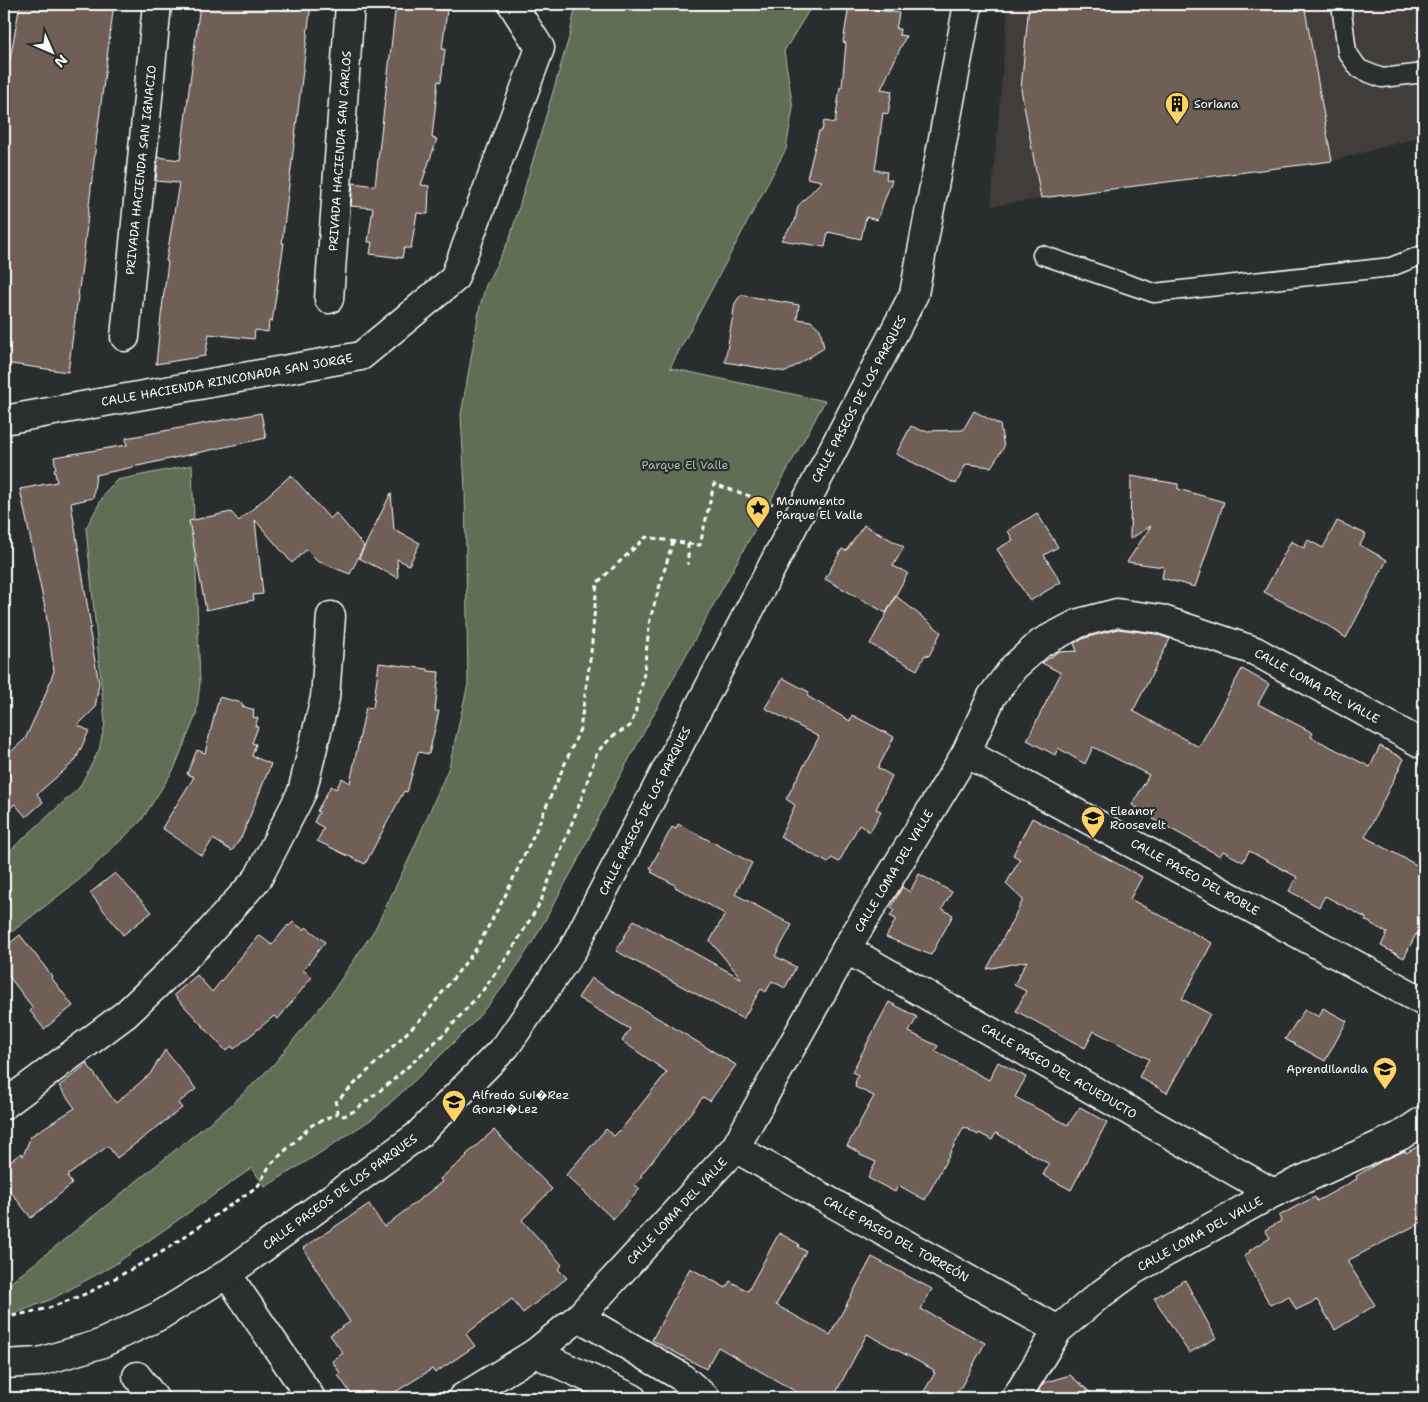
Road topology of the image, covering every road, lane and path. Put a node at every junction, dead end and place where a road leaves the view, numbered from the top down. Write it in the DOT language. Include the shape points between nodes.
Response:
graph roads {
  1 [pos="157,4"];
  2 [pos="350,4"];
  3 [pos="512,4"];
  4 [pos="968,4"];
  5 [pos="1341,4"];
  6 [pos="1424,73"];
  7 [pos="1424,254"];
  8 [pos="1042,255"];
  9 [pos="329,299"];
  10 [pos="125,337"];
  11 [pos="4,420"];
  12 [pos="799,513"];
  13 [pos="673,541"];
  14 [pos="688,544"];
  15 [pos="688,565"];
  16 [pos="331,616"];
  17 [pos="1424,745"];
  18 [pos="966,753"];
  19 [pos="846,950"];
  20 [pos="1424,1002"];
  21 [pos="4,1106"];
  22 [pos="338,1113"];
  23 [pos="1424,1120"];
  24 [pos="734,1148"];
  25 [pos="1273,1193"];
  26 [pos="228,1274"];
  27 [pos="579,1317"];
  28 [pos="4,1318"];
  29 [pos="1058,1330"];
  30 [pos="535,1353"];
  31 [pos="4,1364"];
  32 [pos="137,1376"];
  33 [pos="154,1398"];
  34 [pos="311,1398"];
  35 [pos="462,1398"];
  36 [pos="632,1398"];
  37 [pos="706,1398"];
  38 [pos="1016,1398"];
  1 -- 10 [label="street, PRIVADA HACIENDA SAN IGNACIO"];
  2 -- 9 [label="street, PRIVADA HACIENDA SAN CARLOS"];
  3 -- 11 [label="street, CALLE HACIENDA RINCONADA SAN JORGE" via="540,48 454,279 361,356"];
  4 -- 12 [label="street, CALLE PASEOS DE LOS PARQUES" via="914,294"];
  5 -- 6 [label="lane" via="1347,52 1359,69 1382,78"];
  7 -- 8 [label="lane" via="1391,267 1154,293"];
  12 -- 14 [label="path" via="714,484 700,545"];
  12 -- 26 [label="street, CALLE PASEOS DE LOS PARQUES" via="573,949 506,1046 417,1136"];
  13 -- 14 [label="path"];
  13 -- 22 [label="path" via="650,619 643,680 635,714 630,726 613,736 597,752 540,903 483,990 445,1033 354,1111 344,1116"];
  13 -- 22 [label="path" via="646,537 596,583 591,653 580,729 505,896 476,949 424,1016 336,1102"];
  14 -- 15 [label="path"];
  16 -- 21 [label="street" via="325,698 302,792 258,878 198,945 126,1014"];
  17 -- 18 [label="street, CALLE LOMA DEL VALLE" via="1255,651 1160,619 1117,613 1079,623 1056,635 1041,643 1014,667 992,696"];
  18 -- 19 [label="street, CALLE LOMA DEL VALLE"];
  18 -- 20 [label="street, CALLE PASEO DEL ROBLE"];
  19 -- 24 [label="street, CALLE LOMA DEL VALLE"];
  19 -- 25 [label="street, CALLE PASEO DEL ACUEDUCTO"];
  22 -- 28 [label="path" via="312,1125 270,1164 258,1186 159,1254 88,1293 50,1308"];
  23 -- 25 [label="street, CALLE LOMA DEL VALLE" via="1400,1136"];
  24 -- 27 [label="street, CALLE LOMA DEL VALLE"];
  24 -- 29 [label="street, CALLE PASEO DEL TORREÓN"];
  25 -- 29 [label="street, CALLE LOMA DEL VALLE" via="1134,1270"];
  26 -- 31 [label="street, CALLE PASEOS DE LOS PARQUES" via="159,1316 100,1344 39,1362"];
  26 -- 34 [label="street"];
  27 -- 30 [label="street, CALLE LOMA DEL VALLE"];
  27 -- 37 [label="street" via="680,1376"];
  29 -- 38 [label="street, CALLE LOMA DEL VALLE"];
  30 -- 35 [label="street, CALLE LOMA DEL VALLE"];
  30 -- 36 [label="street"];
  32 -- 33 [label="street"];
}
